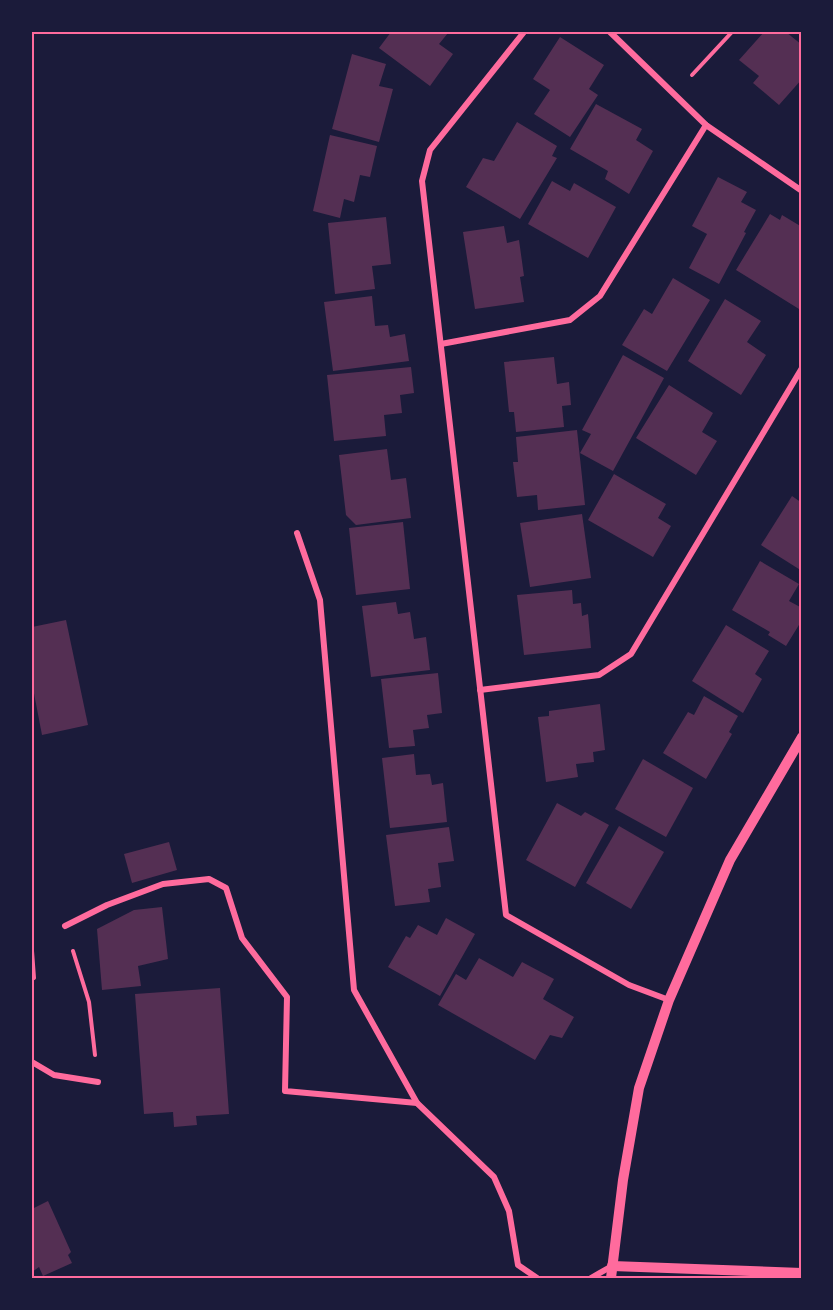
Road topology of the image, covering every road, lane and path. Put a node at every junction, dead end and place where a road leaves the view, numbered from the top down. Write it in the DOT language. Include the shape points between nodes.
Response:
graph roads {
  1 [pos="524,32"];
  2 [pos="610,32"];
  3 [pos="732,32"];
  4 [pos="674,94"];
  5 [pos="706,124"];
  6 [pos="801,191"];
  7 [pos="441,344"];
  8 [pos="801,368"];
  9 [pos="297,533"];
  10 [pos="480,690"];
  11 [pos="801,737"];
  12 [pos="65,926"];
  13 [pos="32,951"];
  14 [pos="32,979"];
  15 [pos="669,1000"];
  16 [pos="32,1062"];
  17 [pos="98,1082"];
  18 [pos="417,1103"];
  19 [pos="612,1266"];
  20 [pos="801,1273"];
  21 [pos="537,1278"];
  22 [pos="591,1278"];
  23 [pos="611,1278"];
  1 -- 7 [label="street" via="430,150 422,181"];
  2 -- 4 [label="street"];
  3 -- 4 [label="path"];
  4 -- 5 [label="street"];
  5 -- 6 [label="street"];
  5 -- 7 [label="street" via="600,296 570,320"];
  7 -- 10 [label="street"];
  8 -- 10 [label="street" via="631,654 599,675"];
  9 -- 18 [label="street" via="320,600 354,990"];
  10 -- 15 [label="street" via="506,915 628,985"];
  11 -- 15 [label="street" via="730,860"];
  12 -- 17 [label="path" via="89,1002"];
  12 -- 18 [label="street" via="163,884 209,879 226,888 242,938 287,997 285,1091"];
  13 -- 14 [label="path"];
  15 -- 19 [label="street" via="639,1088"];
  16 -- 17 [label="street" via="54,1076"];
  18 -- 21 [label="street" via="494,1177 509,1211 518,1265"];
  19 -- 20 [label="street"];
  19 -- 22 [label="street"];
  19 -- 23 [label="street"];
}
